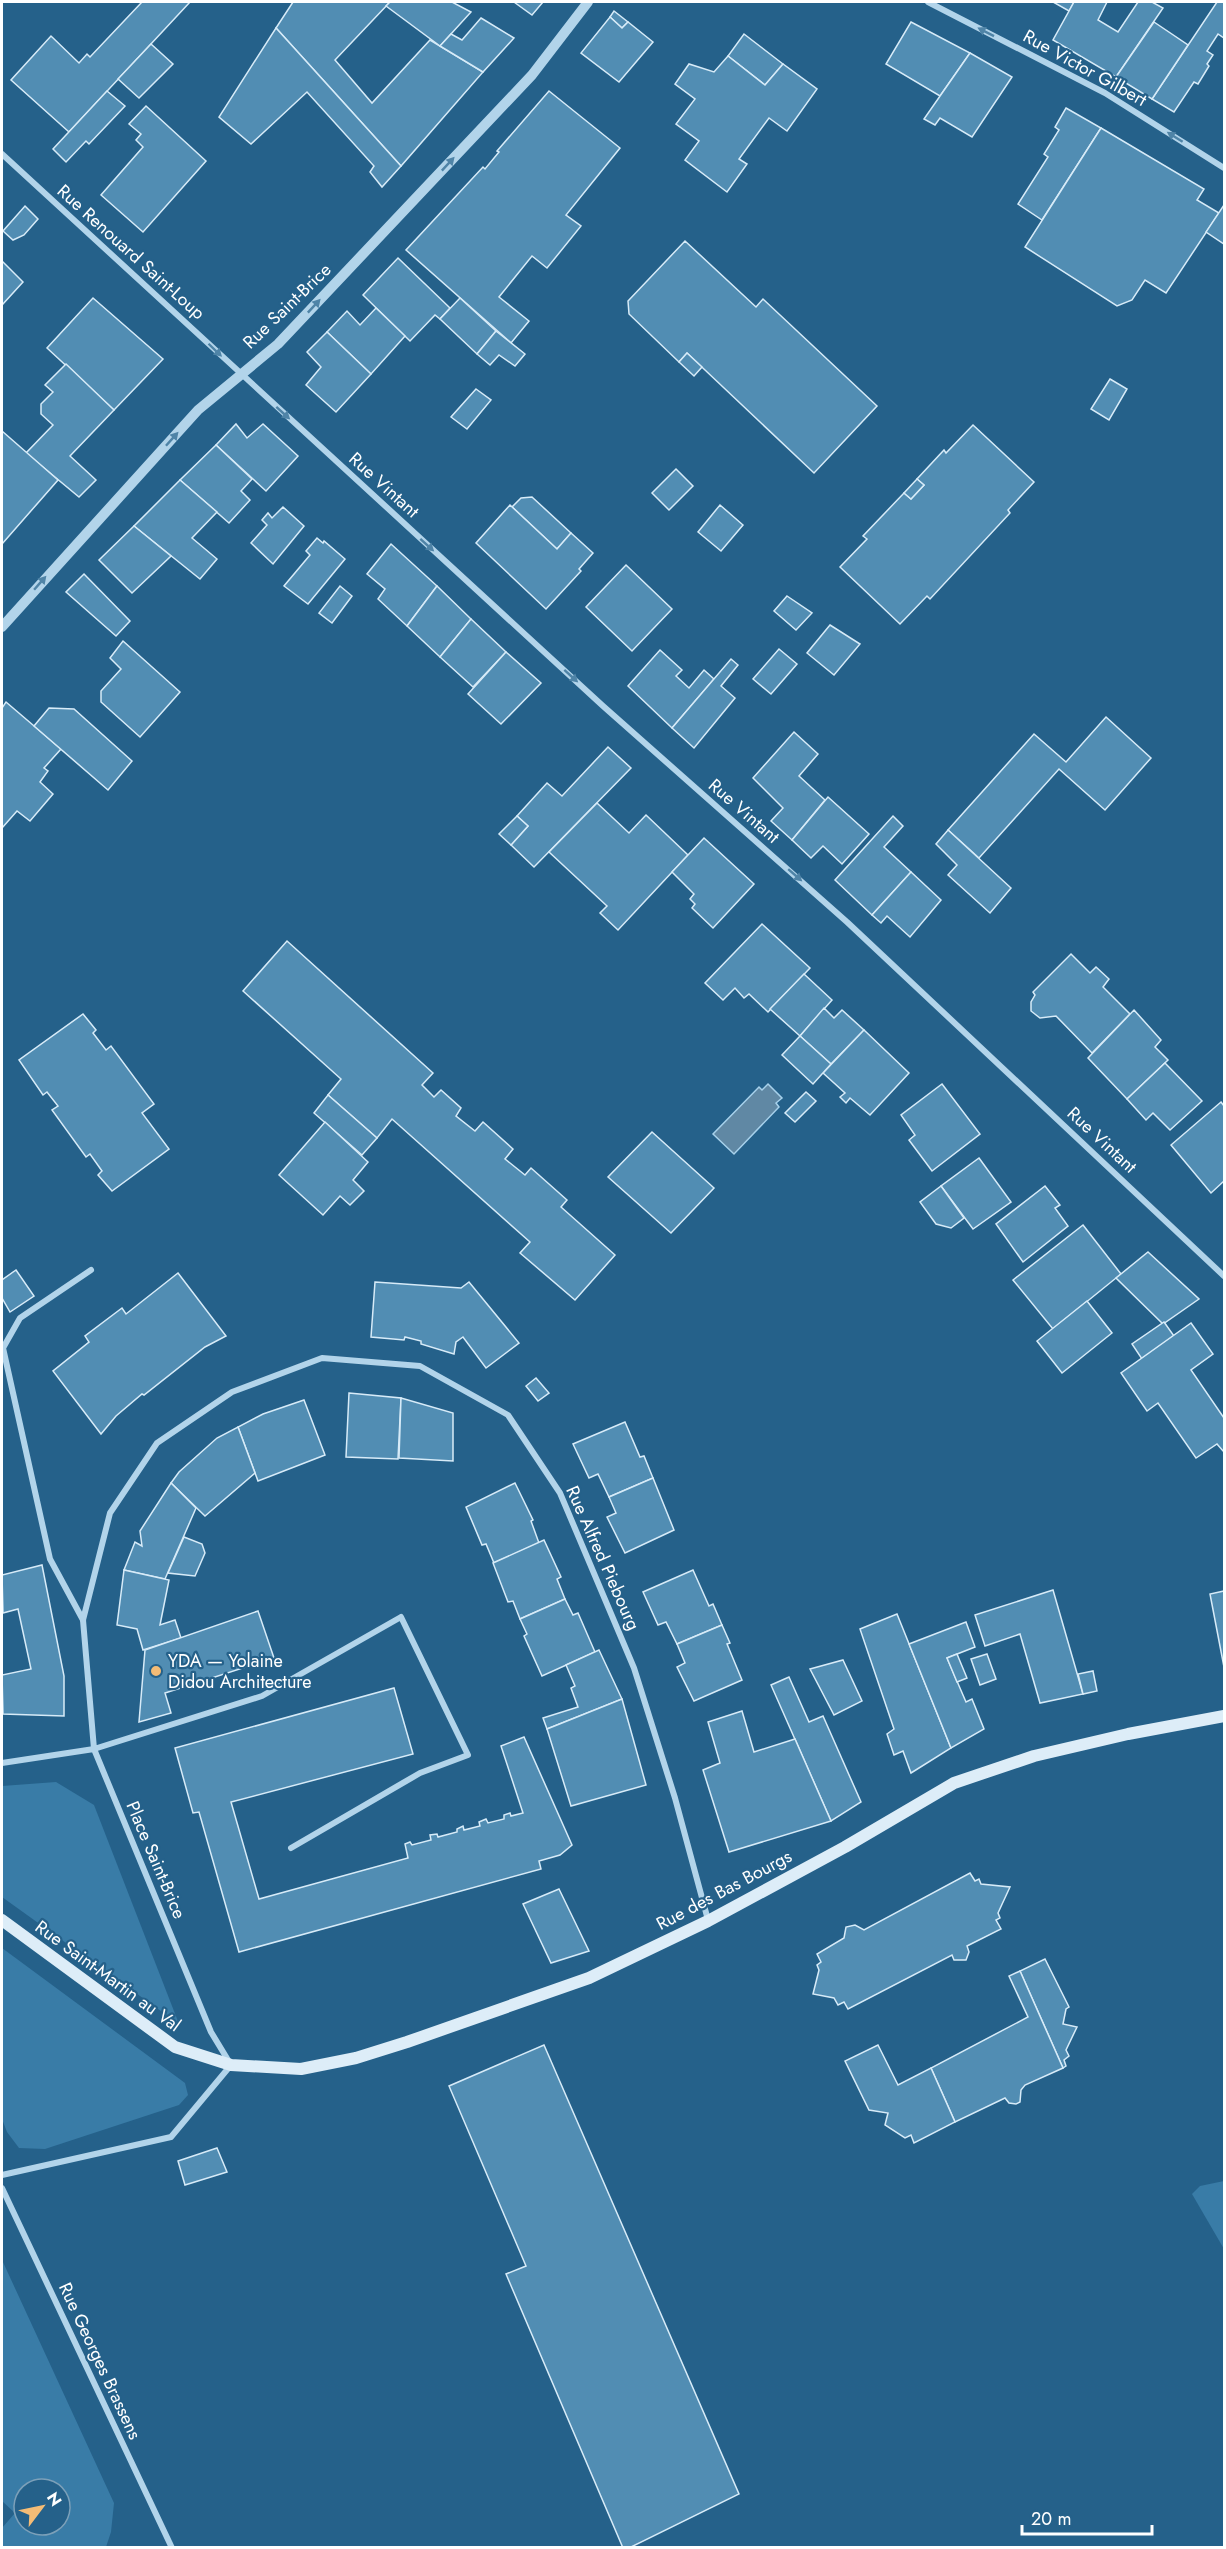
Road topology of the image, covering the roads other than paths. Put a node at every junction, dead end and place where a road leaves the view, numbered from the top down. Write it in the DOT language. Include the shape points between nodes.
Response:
graph roads {
  1 [pos="588,2"];
  2 [pos="928,2"];
  3 [pos="2,154"];
  4 [pos="1224,168"];
  5 [pos="240,373"];
  6 [pos="2,627"];
  7 [pos="91,1270"];
  8 [pos="1224,1276"];
  9 [pos="83,1620"];
  10 [pos="1224,1716"];
  11 [pos="94,1749"];
  12 [pos="2,1763"];
  13 [pos="291,1848"];
  14 [pos="2,1920"];
  15 [pos="708,1921"];
  16 [pos="231,2066"];
  17 [pos="2,2175"];
  18 [pos="2,2188"];
  19 [pos="172,2547"];
  5 -- 1 [label="street, Rue Saint-Brice, one-way" via="278,344 532,75"];
  4 -- 2 [label="street, Rue Victor Gilbert, one-way" via="1105,93"];
  3 -- 5 [label="street, Rue Renouard Saint-Loup, one-way"];
  6 -- 5 [label="street, Rue Saint-Brice, one-way" via="198,410"];
  5 -- 8 [label="street, Rue Vintant, one-way" via="603,706 847,922"];
  7 -- 9 [label="street" via="20,1318 3,1347 50,1559"];
  9 -- 11 [label="street, Rue Alfred Piebourg"];
  9 -- 15 [label="street, Rue Alfred Piebourg" via="110,1513 157,1443 232,1392 322,1358 420,1366 508,1415 560,1493 634,1668"];
  10 -- 15 [label="main road, Rue des Bas Bourgs" via="1034,1756 954,1783"];
  11 -- 12 [label="street"];
  11 -- 13 [label="street" via="262,1696 401,1617 468,1755 420,1773"];
  11 -- 16 [label="street, Place Saint-Brice" via="211,2032"];
  14 -- 16 [label="main road, Rue Saint-Martin au Val" via="175,2047"];
  15 -- 16 [label="main road, Rue des Bas Bourgs" via="590,1978 356,2058 301,2069"];
  16 -- 17 [label="street" via="171,2137"];
  18 -- 19 [label="street, Rue Georges Brassens"];
}
